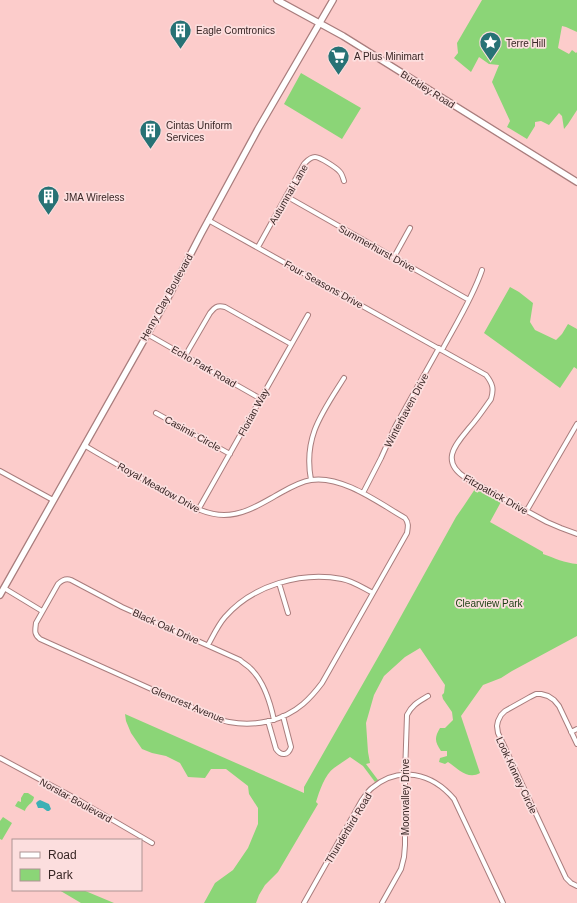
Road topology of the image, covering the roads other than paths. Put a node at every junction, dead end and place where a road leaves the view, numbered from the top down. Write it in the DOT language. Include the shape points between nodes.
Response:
graph roads {
  1 [pos="277,0"];
  2 [pos="333,0"];
  3 [pos="319,24"];
  4 [pos="344,181"];
  5 [pos="577,182"];
  6 [pos="286,196"];
  7 [pos="208,220"];
  8 [pos="410,228"];
  9 [pos="258,247"];
  10 [pos="394,257"];
  11 [pos="482,270"];
  12 [pos="469,300"];
  13 [pos="308,315"];
  14 [pos="147,334"];
  15 [pos="292,344"];
  16 [pos="440,349"];
  17 [pos="185,356"];
  18 [pos="344,378"];
  19 [pos="261,399"];
  20 [pos="156,413"];
  21 [pos="577,424"];
  22 [pos="84,445"];
  23 [pos="230,454"];
  24 [pos="0,471"];
  25 [pos="311,480"];
  26 [pos="362,493"];
  27 [pos="53,500"];
  28 [pos="198,510"];
  29 [pos="527,510"];
  30 [pos="408,524"];
  31 [pos="577,534"];
  32 [pos="279,583"];
  33 [pos="4,588"];
  34 [pos="373,594"];
  35 [pos="0,595"];
  36 [pos="42,611"];
  37 [pos="288,613"];
  38 [pos="208,645"];
  39 [pos="428,696"];
  40 [pos="283,716"];
  41 [pos="274,720"];
  42 [pos="268,721"];
  43 [pos="577,729"];
  44 [pos="571,732"];
  45 [pos="577,744"];
  46 [pos="0,758"];
  47 [pos="405,775"];
  48 [pos="152,843"];
  49 [pos="577,886"];
  50 [pos="304,903"];
  51 [pos="382,903"];
  52 [pos="503,903"];
  1 -- 3 [label="main road, Buckley Road"];
  2 -- 3 [label="main road, Henry Clay Boulevard"];
  3 -- 5 [label="main road, Buckley Road"];
  3 -- 7 [label="main road, Henry Clay Boulevard"];
  4 -- 6 [label="street, Autumnal Lane" via="340,170 314,157 304,164"];
  6 -- 9 [label="street, Autumnal Lane"];
  6 -- 10 [label="street, Summerhurst Drive"];
  7 -- 9 [label="street, Four Seasons Drive"];
  7 -- 14 [label="main road, Henry Clay Boulevard"];
  8 -- 10 [label="street"];
  9 -- 16 [label="street, Four Seasons Drive"];
  10 -- 12 [label="street, Summerhurst Drive"];
  11 -- 12 [label="street, Winterhaven Drive"];
  12 -- 16 [label="street, Winterhaven Drive"];
  13 -- 15 [label="street, Florian Way"];
  14 -- 17 [label="street, Echo Park Road"];
  14 -- 22 [label="main road, Henry Clay Boulevard"];
  15 -- 17 [label="street" via="225,306 220,306 210,313"];
  15 -- 19 [label="street, Florian Way"];
  16 -- 26 [label="street, Winterhaven Drive" via="395,426"];
  16 -- 29 [label="street, Fitzpatrick Drive" via="486,375 493,392 491,399 456,445 452,454 455,470"];
  17 -- 19 [label="street, Echo Park Road"];
  18 -- 25 [label="street" via="311,438"];
  19 -- 23 [label="street, Florian Way"];
  20 -- 23 [label="street, Casimir Circle"];
  21 -- 29 [label="street"];
  22 -- 27 [label="main road, Henry Clay Boulevard"];
  22 -- 28 [label="street, Royal Meadow Drive"];
  23 -- 28 [label="street, Florian Way"];
  24 -- 27 [label="street"];
  25 -- 26 [label="street, Royal Meadow Drive" via="344,484"];
  25 -- 28 [label="street, Royal Meadow Drive" via="239,513 221,515"];
  26 -- 30 [label="street, Royal Meadow Drive" via="405,518"];
  27 -- 33 [label="main road, Henry Clay Boulevard"];
  29 -- 31 [label="street, Fitzpatrick Drive"];
  30 -- 34 [label="street, Glencrest Avenue" via="407,533"];
  32 -- 34 [label="street" via="307,578 344,579"];
  32 -- 37 [label="street"];
  32 -- 38 [label="street" via="239,604 217,628"];
  33 -- 35 [label="main road, Henry Clay Boulevard"];
  33 -- 36 [label="street"];
  34 -- 40 [label="street, Glencrest Avenue" via="322,683 303,704"];
  36 -- 38 [label="street, Black Oak Drive" via="58,584 68,579 122,607"];
  36 -- 42 [label="street, Glencrest Avenue" via="35,630 40,639 228,722 243,724"];
  38 -- 41 [label="street, Black Oak Drive" via="240,660 250,668 264,688"];
  39 -- 47 [label="street, Moonvalley Drive" via="413,705 407,715"];
  40 -- 41 [label="street, Glencrest Avenue"];
  40 -- 42 [label="street" via="291,747 289,752 278,753"];
  41 -- 42 [label="street, Glencrest Avenue"];
  43 -- 44 [label="street"];
  44 -- 45 [label="street, Look Kinney Circle"];
  44 -- 49 [label="street, Look Kinney Circle" via="559,706 554,700 541,694 536,694 505,711 497,726 566,878"];
  46 -- 48 [label="street, Norstar Boulevard"];
  47 -- 50 [label="street, Thunderbird Road" via="380,782 362,800"];
  47 -- 51 [label="street, Moonvalley Drive" via="404,857 401,869"];
  47 -- 52 [label="street, Thunderbird Road" via="430,779 454,799"];
}
